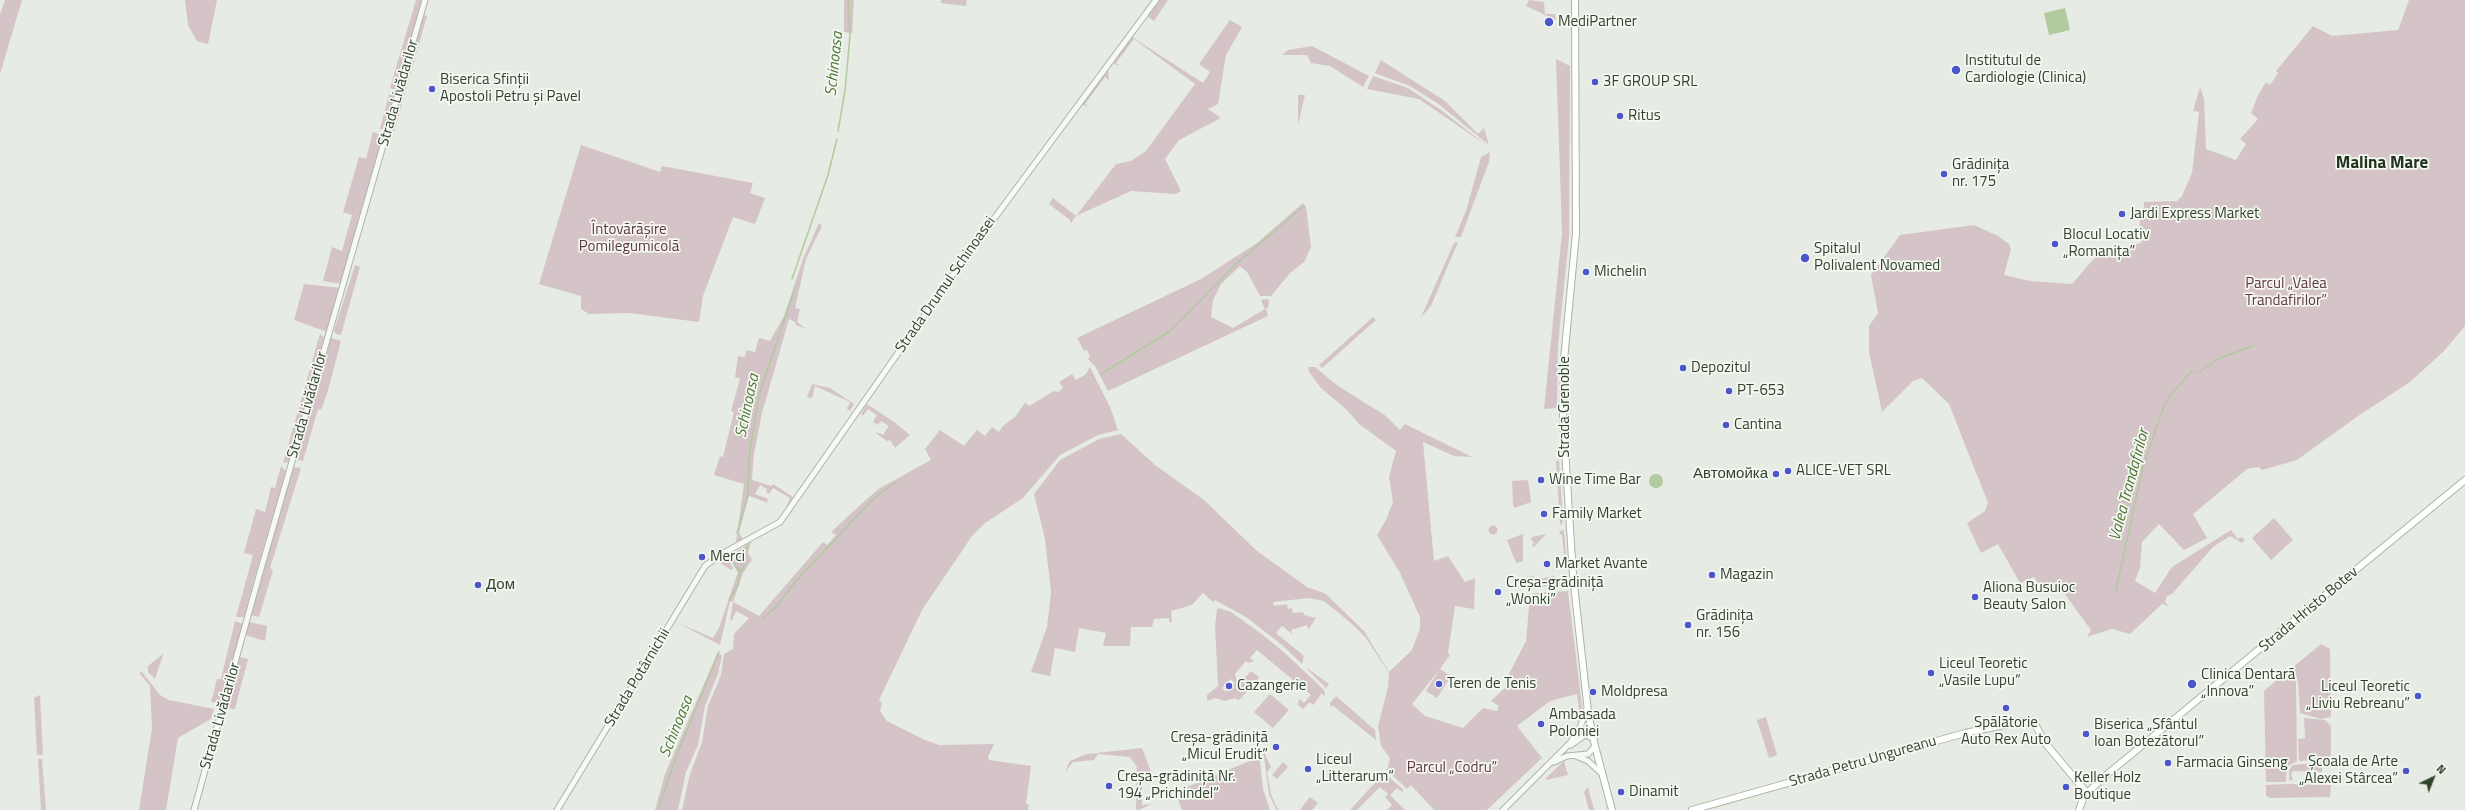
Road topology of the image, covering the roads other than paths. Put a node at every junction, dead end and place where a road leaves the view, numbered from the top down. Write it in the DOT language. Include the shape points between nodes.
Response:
graph roads {
  1 [pos="425,0"];
  2 [pos="1156,0"];
  3 [pos="1574,0"];
  4 [pos="2465,480"];
  5 [pos="724,552"];
  6 [pos="1588,706"];
  7 [pos="1593,738"];
  8 [pos="1573,743"];
  9 [pos="1595,746"];
  10 [pos="1565,748"];
  11 [pos="1574,755"];
  12 [pos="1551,763"];
  13 [pos="1602,774"];
  14 [pos="2087,793"];
  15 [pos="194,810"];
  16 [pos="557,810"];
  17 [pos="1503,810"];
  18 [pos="1612,810"];
  19 [pos="1692,810"];
  20 [pos="2079,810"];
  1 -- 15 [label="street, Strada Livădarilor" via="258,576"];
  2 -- 5 [label="street, Strada Drumul Schinoasei" via="956,270 780,522"];
  3 -- 6 [label="main road, Strada Grenoble" via="1576,233 1564,360 1563,401 1573,575"];
  4 -- 14 [label="main road, Strada Hristo Botev"];
  5 -- 16 [label="street, Strada Potârnichii" via="705,566"];
  6 -- 7 [label="main road, Strada Grenoble"];
  6 -- 10 [label="street" via="1579,730"];
  7 -- 8 [label="street" via="1585,735"];
  7 -- 9 [label="main road, Strada Grenoble"];
  8 -- 10 [label="street"];
  8 -- 11 [label="street"];
  9 -- 11 [label="street" via="1588,754"];
  9 -- 13 [label="main road, Strada Grenoble"];
  10 -- 12 [label="street"];
  11 -- 12 [label="street"];
  11 -- 13 [label="street" via="1588,761"];
  12 -- 17 [label="street"];
  13 -- 18 [label="main road, Strada Grenoble"];
  14 -- 19 [label="main road, Strada Petru Ungureanu" via="2045,743 2035,724 2021,722 1965,733"];
  14 -- 20 [label="main road, Strada Hristo Botev"];
}
